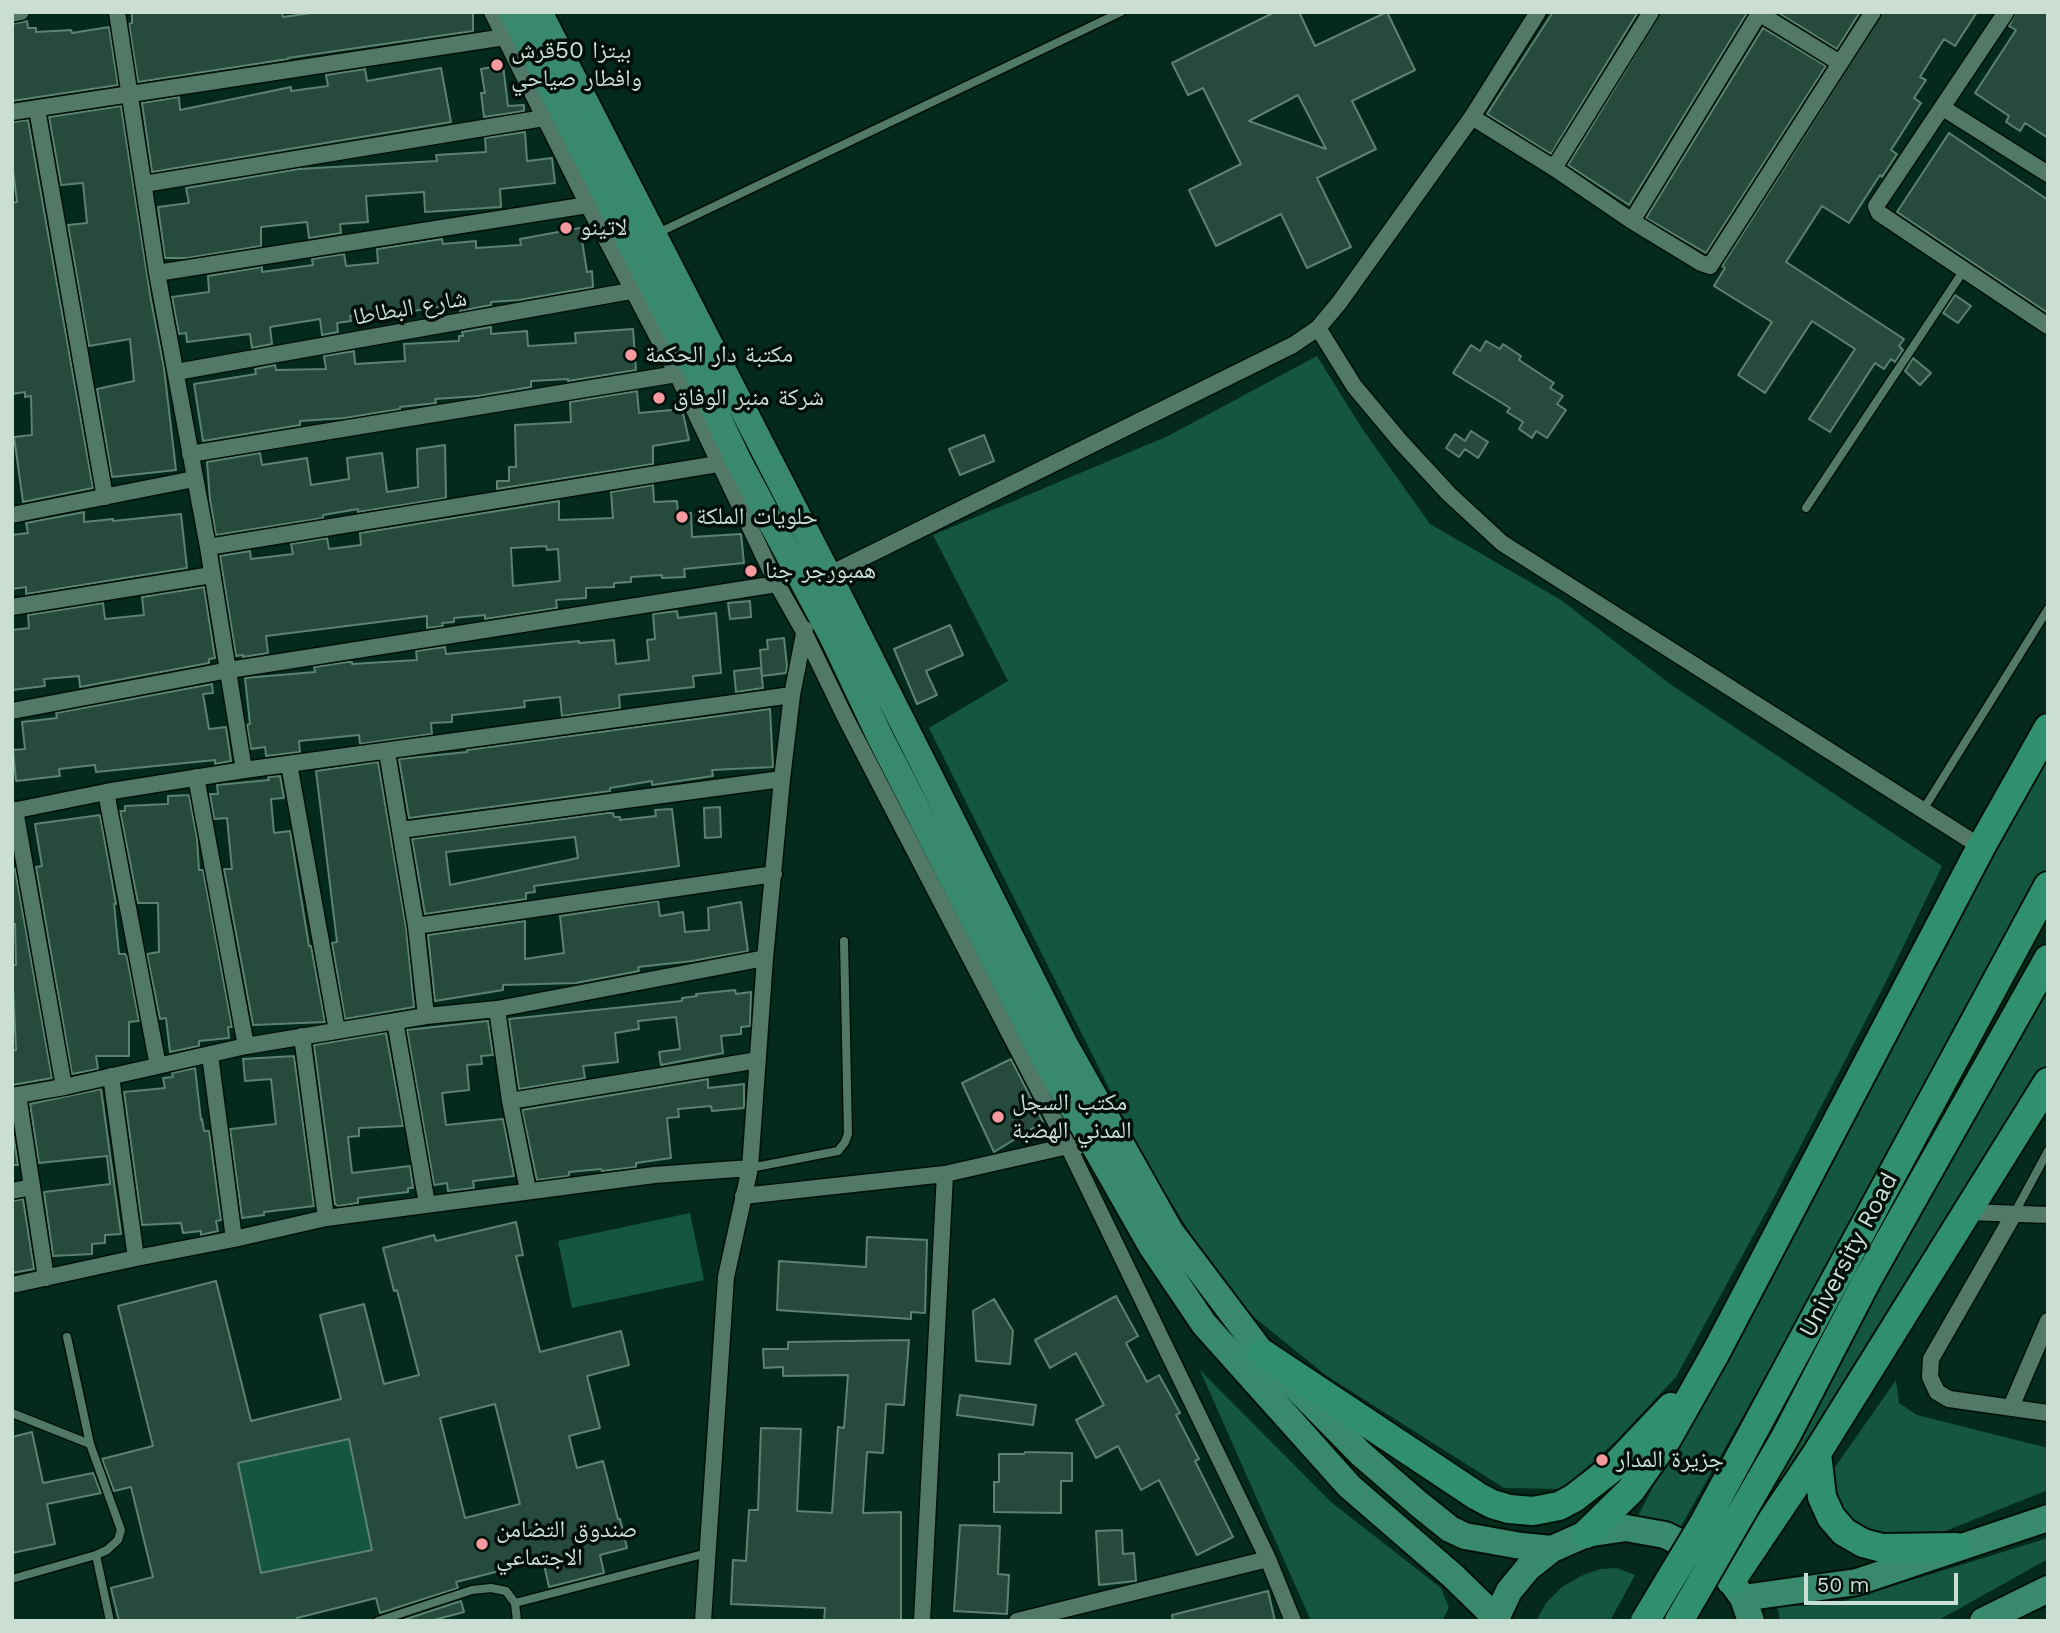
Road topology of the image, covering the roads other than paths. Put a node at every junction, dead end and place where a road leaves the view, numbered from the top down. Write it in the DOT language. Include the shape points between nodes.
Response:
graph roads {
  1 [pos="21,12"];
  2 [pos="117,12"];
  3 [pos="492,12"];
  4 [pos="539,12"];
  5 [pos="1121,12"];
  6 [pos="1538,12"];
  7 [pos="1651,12"];
  8 [pos="1873,12"];
  9 [pos="2006,12"];
  10 [pos="1759,13"];
  11 [pos="12,14"];
  12 [pos="508,24"];
  13 [pos="1840,63"];
  14 [pos="129,94"];
  15 [pos="1942,108"];
  16 [pos="37,109"];
  17 [pos="12,112"];
  18 [pos="1472,117"];
  19 [pos="544,118"];
  20 [pos="1554,168"];
  21 [pos="2048,174"];
  22 [pos="144,184"];
  23 [pos="588,205"];
  24 [pos="1632,221"];
  25 [pos="654,236"];
  26 [pos="1964,270"];
  27 [pos="157,273"];
  28 [pos="642,289"];
  29 [pos="2048,326"];
  30 [pos="1318,328"];
  31 [pos="176,372"];
  32 [pos="677,374"];
  33 [pos="190,454"];
  34 [pos="718,464"];
  35 [pos="194,479"];
  36 [pos="105,497"];
  37 [pos="1806,508"];
  38 [pos="13,510"];
  39 [pos="208,547"];
  40 [pos="212,575"];
  41 [pos="828,575"];
  42 [pos="777,584"];
  43 [pos="12,607"];
  44 [pos="2048,609"];
  45 [pos="813,625"];
  46 [pos="229,670"];
  47 [pos="792,695"];
  48 [pos="12,711"];
  49 [pos="2048,728"];
  50 [pos="387,752"];
  51 [pos="289,764"];
  52 [pos="244,770"];
  53 [pos="196,778"];
  54 [pos="782,779"];
  55 [pos="106,792"];
  56 [pos="1923,810"];
  57 [pos="14,811"];
  58 [pos="401,830"];
  59 [pos="1981,847"];
  60 [pos="774,874"];
  61 [pos="2048,886"];
  62 [pos="416,926"];
  63 [pos="844,941"];
  64 [pos="765,958"];
  65 [pos="2048,960"];
  66 [pos="497,1009"];
  67 [pos="426,1016"];
  68 [pos="396,1021"];
  69 [pos="337,1031"];
  70 [pos="302,1037"];
  71 [pos="246,1046"];
  72 [pos="1055,1052"];
  73 [pos="211,1055"];
  74 [pos="758,1060"];
  75 [pos="158,1066"];
  76 [pos="111,1076"];
  77 [pos="2048,1082"];
  78 [pos="64,1087"];
  79 [pos="15,1096"];
  80 [pos="510,1101"];
  81 [pos="1068,1146"];
  82 [pos="2048,1151"];
  83 [pos="1100,1158"];
  84 [pos="750,1168"];
  85 [pos="945,1174"];
  86 [pos="32,1187"];
  87 [pos="528,1190"];
  88 [pos="12,1191"];
  89 [pos="743,1196"];
  90 [pos="427,1205"];
  91 [pos="1968,1212"];
  92 [pos="2014,1214"];
  93 [pos="2048,1215"];
  94 [pos="326,1218"];
  95 [pos="234,1240"];
  96 [pos="136,1258"];
  97 [pos="46,1278"];
  98 [pos="12,1285"];
  99 [pos="2048,1321"];
  100 [pos="67,1337"];
  101 [pos="1262,1353"];
  102 [pos="1715,1354"];
  103 [pos="2011,1407"];
  104 [pos="12,1413"];
  105 [pos="2048,1413"];
  106 [pos="90,1444"];
  107 [pos="1816,1453"];
  108 [pos="2045,1520"];
  109 [pos="1586,1534"];
  110 [pos="1956,1548"];
  111 [pos="1552,1549"];
  112 [pos="707,1553"];
  113 [pos="96,1555"];
  114 [pos="1268,1559"];
  115 [pos="12,1579"];
  116 [pos="2048,1589"];
  117 [pos="1742,1600"];
  118 [pos="515,1603"];
  119 [pos="1495,1619"];
  120 [pos="110,1621"];
  121 [pos="378,1621"];
  122 [pos="517,1621"];
  123 [pos="703,1621"];
  124 [pos="922,1621"];
  125 [pos="1017,1621"];
  126 [pos="1293,1621"];
  127 [pos="1645,1621"];
  128 [pos="1679,1621"];
  129 [pos="1983,1621"];
  1 -- 11 [label="street"];
  2 -- 14 [label="street"];
  3 -- 12 [label="street"];
  4 -- 25 [label="main road"];
  5 -- 25 [label="lane"];
  6 -- 18 [label="street"];
  7 -- 20 [label="street"];
  8 -- 13 [label="street"];
  9 -- 15 [label="street"];
  10 -- 13 [label="street"];
  10 -- 24 [label="street"];
  12 -- 14 [label="street"];
  12 -- 19 [label="street"];
  12 -- 28 [label="main road"];
  13 -- 24 [label="street" via="1710,266"];
  14 -- 16 [label="street"];
  14 -- 22 [label="street"];
  15 -- 21 [label="street"];
  15 -- 26 [label="street" via="1876,206 1879,213"];
  16 -- 17 [label="street"];
  16 -- 36 [label="street"];
  18 -- 20 [label="street"];
  18 -- 30 [label="street"];
  19 -- 22 [label="street"];
  19 -- 23 [label="street"];
  20 -- 24 [label="street"];
  22 -- 27 [label="street"];
  23 -- 27 [label="street"];
  23 -- 28 [label="street"];
  25 -- 41 [label="main road"];
  26 -- 29 [label="street"];
  26 -- 37 [label="lane"];
  27 -- 31 [label="street"];
  28 -- 31 [label="street, شارع البطاطا"];
  28 -- 32 [label="street"];
  28 -- 45 [label="main road"];
  30 -- 41 [label="street" via="1293,345"];
  30 -- 56 [label="street" via="1354,386 1400,441 1502,543"];
  31 -- 33 [label="street"];
  32 -- 33 [label="street"];
  32 -- 34 [label="street"];
  33 -- 35 [label="street"];
  34 -- 39 [label="street"];
  34 -- 42 [label="street"];
  35 -- 36 [label="street"];
  35 -- 39 [label="street"];
  36 -- 38 [label="street"];
  39 -- 40 [label="street"];
  40 -- 43 [label="street"];
  40 -- 46 [label="street"];
  41 -- 72 [label="main road"];
  42 -- 45 [label="street"];
  42 -- 46 [label="street"];
  44 -- 56 [label="lane"];
  45 -- 47 [label="street"];
  45 -- 72 [label="main road" via="833,638 880,737"];
  45 -- 81 [label="street" via="846,719"];
  46 -- 48 [label="street"];
  46 -- 52 [label="street"];
  47 -- 50 [label="street"];
  47 -- 54 [label="street"];
  49 -- 59 [label="highway"];
  50 -- 51 [label="street"];
  50 -- 58 [label="street"];
  51 -- 52 [label="street"];
  51 -- 69 [label="street"];
  52 -- 53 [label="street"];
  53 -- 55 [label="street"];
  53 -- 71 [label="street"];
  54 -- 58 [label="street"];
  54 -- 60 [label="street"];
  55 -- 57 [label="street"];
  55 -- 75 [label="street"];
  56 -- 59 [label="street"];
  57 -- 78 [label="street"];
  58 -- 62 [label="street"];
  59 -- 102 [label="highway"];
  60 -- 62 [label="street"];
  60 -- 64 [label="street"];
  61 -- 127 [label="highway, University Road, bridge" via="1704,1523"];
  62 -- 67 [label="street"];
  63 -- 84 [label="lane" via="845,1142 838,1152"];
  64 -- 66 [label="street"];
  64 -- 74 [label="street"];
  65 -- 128 [label="highway, University Road, bridge"];
  66 -- 67 [label="street"];
  66 -- 80 [label="street"];
  67 -- 68 [label="street"];
  68 -- 69 [label="street"];
  68 -- 90 [label="street"];
  69 -- 70 [label="street"];
  70 -- 71 [label="street"];
  70 -- 94 [label="street"];
  71 -- 73 [label="street"];
  72 -- 83 [label="main road"];
  72 -- 101 [label="main road" via="1170,1231"];
  73 -- 75 [label="street"];
  73 -- 95 [label="street"];
  74 -- 80 [label="street"];
  74 -- 84 [label="street"];
  75 -- 76 [label="street"];
  76 -- 78 [label="street"];
  76 -- 96 [label="street"];
  77 -- 91 [label="highway"];
  78 -- 79 [label="street"];
  79 -- 86 [label="street"];
  80 -- 87 [label="street"];
  81 -- 83 [label="street"];
  81 -- 85 [label="street"];
  81 -- 114 [label="street"];
  82 -- 92 [label="lane"];
  83 -- 119 [label="main road" via="1204,1324 1349,1486 1453,1576"];
  84 -- 87 [label="street"];
  84 -- 89 [label="street"];
  85 -- 89 [label="street"];
  85 -- 124 [label="street"];
  86 -- 88 [label="street"];
  86 -- 97 [label="street"];
  87 -- 90 [label="street"];
  89 -- 112 [label="street" via="726,1277"];
  90 -- 94 [label="street"];
  91 -- 92 [label="street"];
  91 -- 107 [label="highway"];
  92 -- 93 [label="street"];
  92 -- 103 [label="street" via="1931,1359 1930,1377 1937,1392 1949,1399"];
  94 -- 95 [label="street"];
  95 -- 96 [label="street"];
  96 -- 97 [label="street"];
  97 -- 98 [label="street"];
  99 -- 103 [label="street"];
  100 -- 106 [label="lane"];
  101 -- 102 [label="highway" via="1477,1496 1509,1509 1533,1511 1574,1498 1615,1466"];
  101 -- 111 [label="main road" via="1362,1454 1450,1529 1487,1541"];
  102 -- 109 [label="highway" via="1638,1480"];
  103 -- 105 [label="street"];
  104 -- 106 [label="lane"];
  106 -- 113 [label="lane" via="121,1534"];
  107 -- 110 [label="highway" via="1822,1497 1843,1532 1882,1548"];
  107 -- 117 [label="highway"];
  108 -- 110 [label="main road"];
  109 -- 111 [label="main road"];
  109 -- 117 [label="main road" via="1626,1528 1665,1535 1702,1553"];
  110 -- 117 [label="main road" via="1857,1582"];
  111 -- 119 [label="main road" via="1522,1575"];
  112 -- 118 [label="lane"];
  112 -- 123 [label="street"];
  113 -- 115 [label="lane"];
  113 -- 120 [label="lane"];
  114 -- 125 [label="street"];
  114 -- 126 [label="street"];
  116 -- 129 [label="main road"];
  118 -- 121 [label="lane" via="506,1591 472,1590"];
  118 -- 122 [label="lane"];
}
